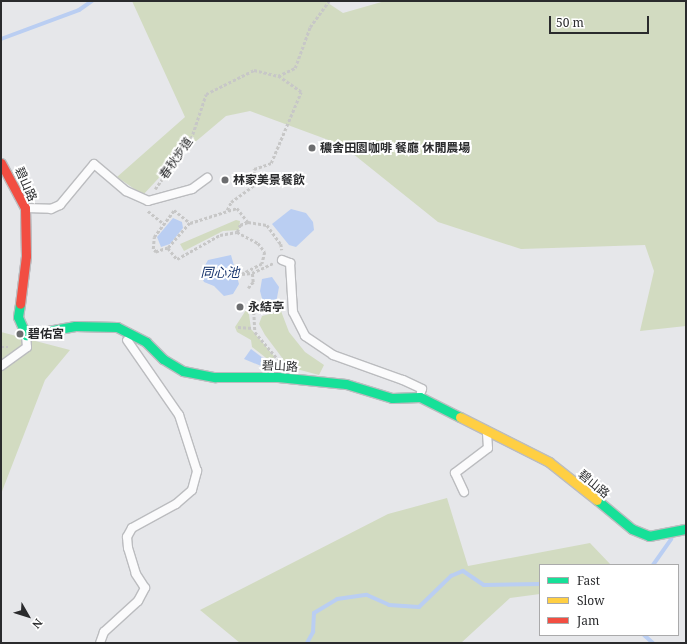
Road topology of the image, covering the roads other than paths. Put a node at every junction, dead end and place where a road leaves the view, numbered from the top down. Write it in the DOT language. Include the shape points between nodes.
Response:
graph roads {
  1 [pos="1,163"];
  2 [pos="207,178"];
  3 [pos="25,208"];
  4 [pos="281,260"];
  5 [pos="117,327"];
  6 [pos="26,335"];
  7 [pos="1,366"];
  8 [pos="420,397"];
  9 [pos="487,430"];
  10 [pos="464,492"];
  11 [pos="686,529"];
  12 [pos="100,643"];
  1 -- 3 [label="street, 碧山路"];
  2 -- 3 [label="lane" via="192,189 148,201 126,191 94,164 60,205 51,209"];
  3 -- 6 [label="street, 碧山路" via="26,256 18,317"];
  4 -- 8 [label="lane" via="290,263 293,312 305,336 333,356 422,389"];
  5 -- 6 [label="street, 碧山路" via="75,326"];
  5 -- 8 [label="street, 碧山路" via="146,342 163,359 183,371 215,378 278,377 346,384 392,398"];
  5 -- 12 [label="lane" via="143,359 179,415 197,471 192,490 176,504 130,532 128,548 136,574 145,588 134,605 104,632"];
  6 -- 7 [label="lane" via="27,347"];
  8 -- 9 [label="street, 碧山路"];
  9 -- 10 [label="lane" via="488,448 456,473"];
  9 -- 11 [label="street, 碧山路" via="549,462 632,529 649,536"];
}
